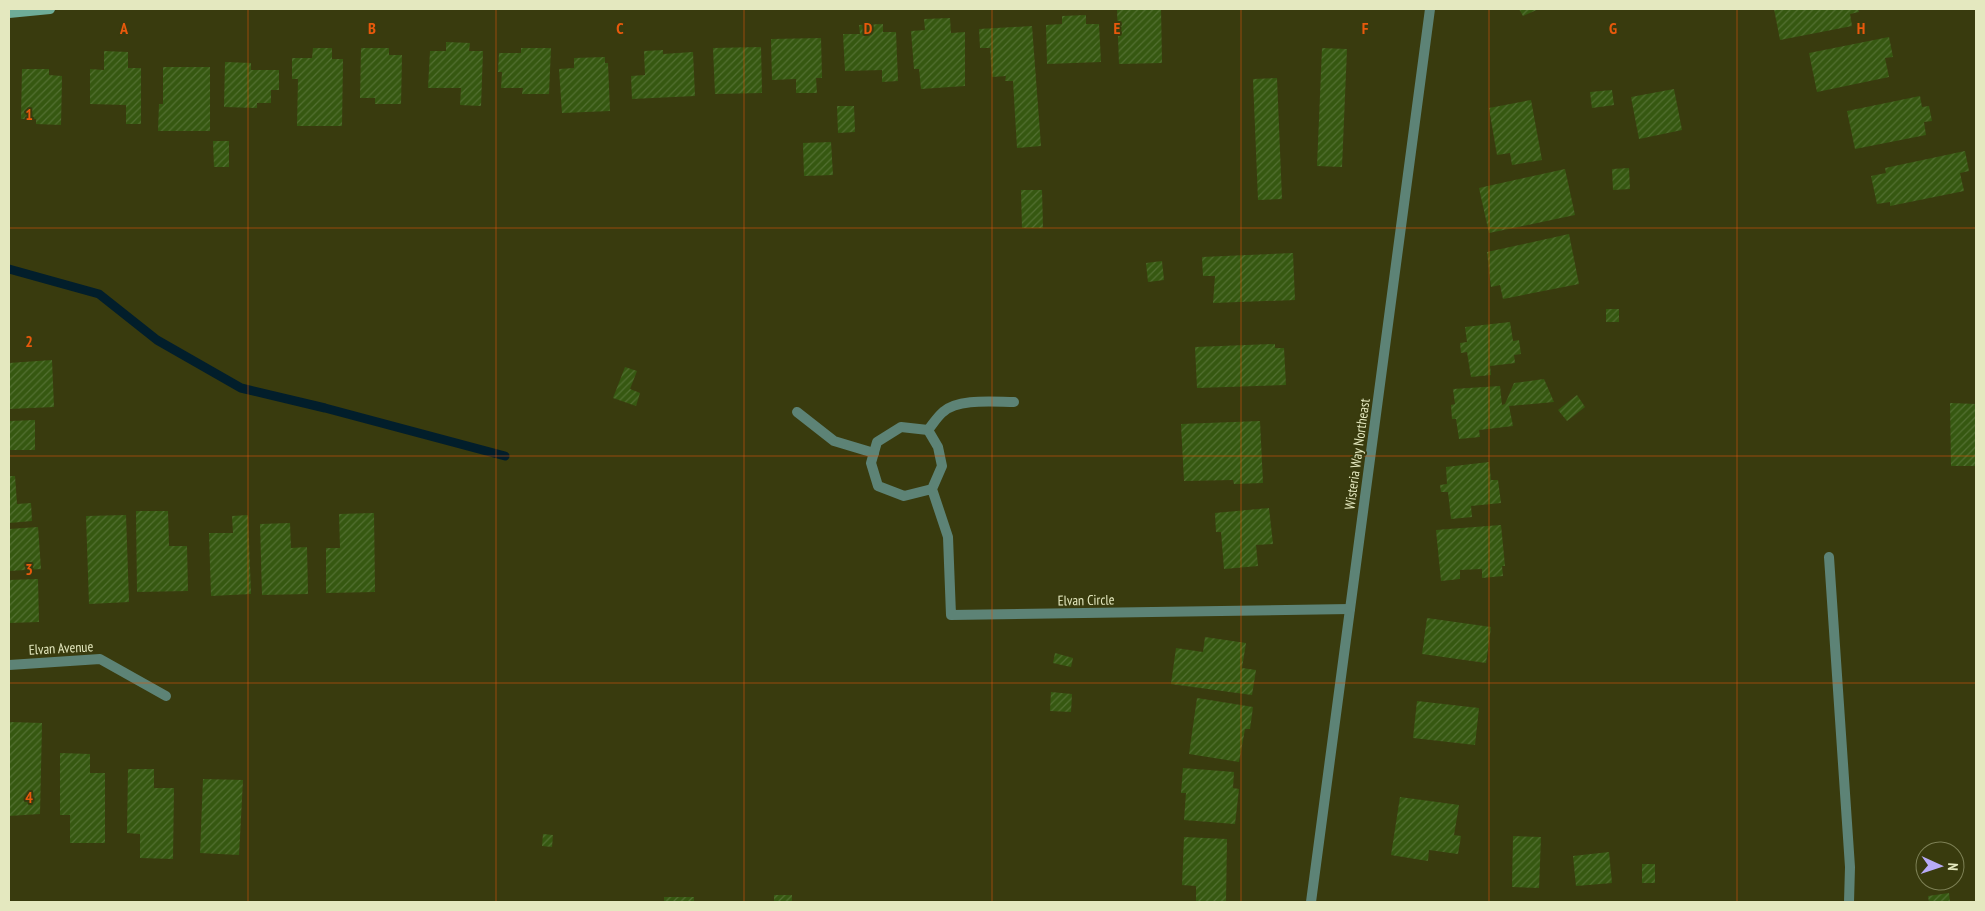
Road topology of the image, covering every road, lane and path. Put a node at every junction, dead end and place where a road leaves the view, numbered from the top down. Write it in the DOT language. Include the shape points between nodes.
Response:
graph roads {
  1 [pos="50,9"];
  2 [pos="1430,9"];
  3 [pos="9,13"];
  4 [pos="1014,402"];
  5 [pos="797,412"];
  6 [pos="928,430"];
  7 [pos="874,453"];
  8 [pos="932,489"];
  9 [pos="1829,557"];
  10 [pos="1350,609"];
  11 [pos="9,665"];
  12 [pos="166,696"];
  13 [pos="1311,902"];
  14 [pos="1849,902"];
  1 -- 3 [label="street"];
  2 -- 10 [label="street, Wisteria Way Northeast"];
  4 -- 6 [label="street" via="982,401 956,405 944,411"];
  5 -- 7 [label="street" via="834,441"];
  6 -- 7 [label="street" via="900,427 877,442"];
  6 -- 8 [label="street" via="938,447 942,466"];
  7 -- 8 [label="street" via="871,463 878,486 904,496"];
  8 -- 10 [label="street, Elvan Circle" via="948,537 951,615"];
  9 -- 14 [label="street" via="1850,867"];
  10 -- 13 [label="street, Wisteria Way Northeast"];
  11 -- 12 [label="street, Elvan Avenue" via="100,659"];
}
